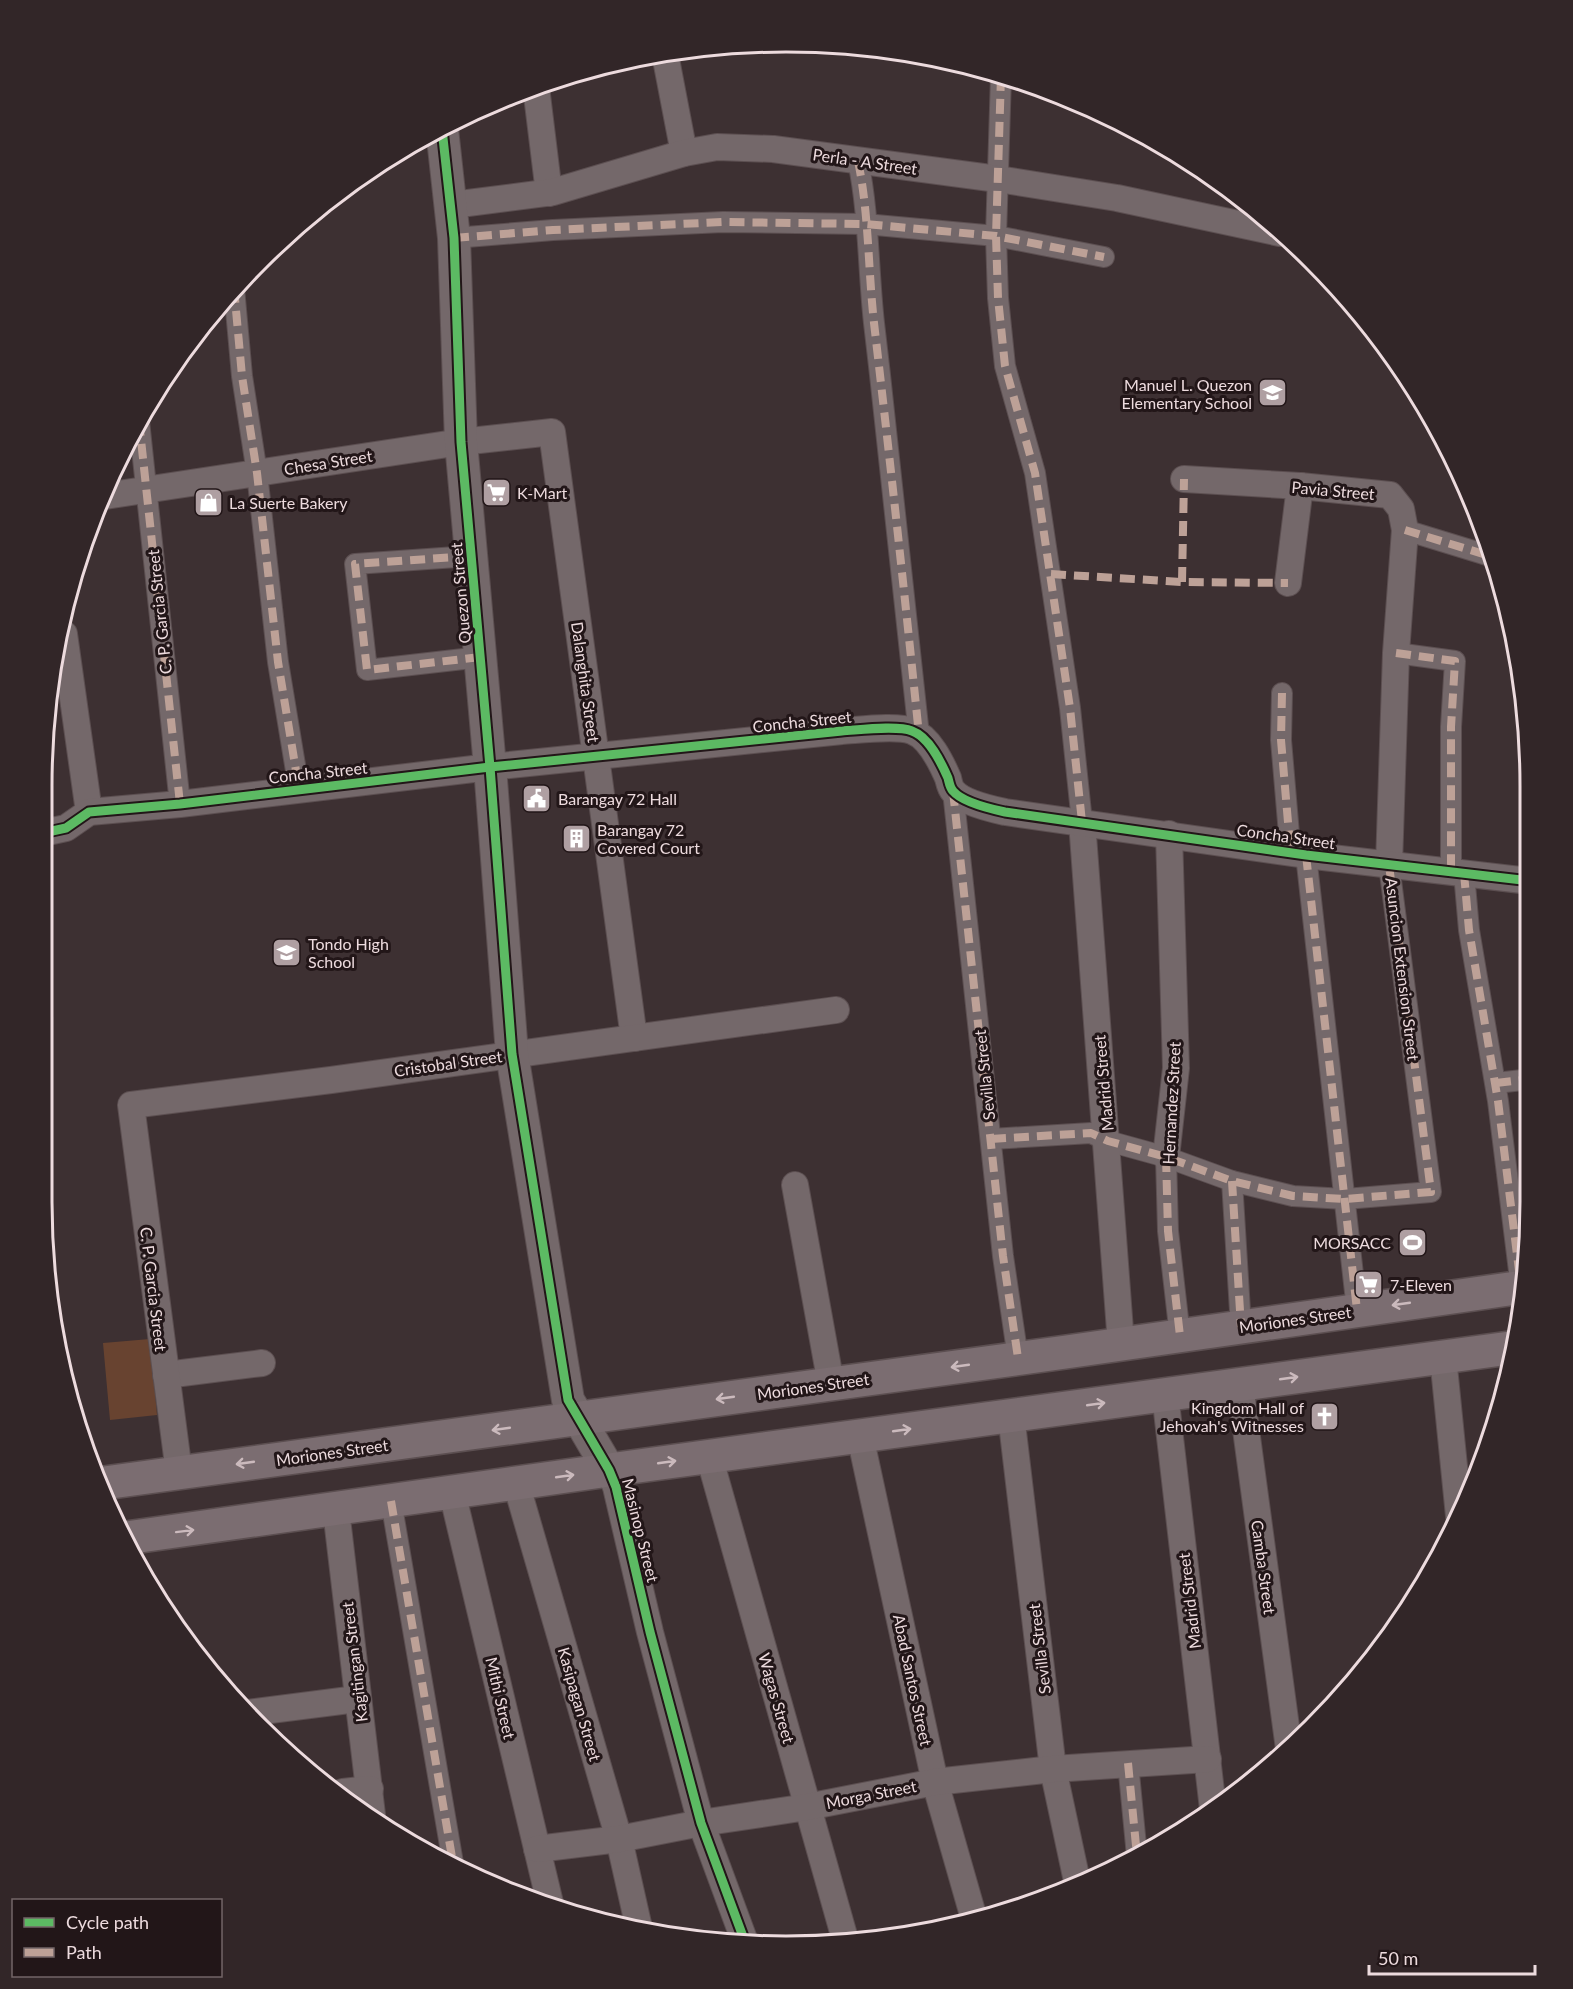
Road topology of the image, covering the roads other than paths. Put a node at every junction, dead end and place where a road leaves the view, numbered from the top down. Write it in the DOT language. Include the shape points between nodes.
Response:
graph roads {
  1 [pos="667,63"];
  2 [pos="1001,85"];
  3 [pos="537,96"];
  4 [pos="443,138"];
  5 [pos="684,153"];
  6 [pos="858,160"];
  7 [pos="998,178"];
  8 [pos="549,193"];
  9 [pos="452,205"];
  10 [pos="865,224"];
  11 [pos="1263,229"];
  12 [pos="996,236"];
  13 [pos="454,238"];
  14 [pos="1104,257"];
  15 [pos="235,303"];
  16 [pos="552,432"];
  17 [pos="141,438"];
  18 [pos="461,442"];
  19 [pos="257,473"];
  20 [pos="1184,479"];
  21 [pos="1300,486"];
  22 [pos="146,490"];
  23 [pos="113,495"];
  24 [pos="1405,530"];
  25 [pos="1483,554"];
  26 [pos="471,556"];
  27 [pos="1288,583"];
  28 [pos="66,649"];
  29 [pos="1396,653"];
  30 [pos="481,657"];
  31 [pos="1282,693"];
  32 [pos="919,735"];
  33 [pos="596,756"];
  34 [pos="490,768"];
  35 [pos="299,789"];
  36 [pos="953,791"];
  37 [pos="180,804"];
  38 [pos="89,812"];
  39 [pos="1082,822"];
  40 [pos="53,831"];
  41 [pos="1168,834"];
  42 [pos="1297,854"];
  43 [pos="1389,865"];
  44 [pos="1457,872"];
  45 [pos="1520,880"];
  46 [pos="836,1010"];
  47 [pos="634,1038"];
  48 [pos="512,1054"];
  49 [pos="1520,1080"];
  50 [pos="1496,1083"];
  51 [pos="131,1105"];
  52 [pos="991,1139"];
  53 [pos="1108,1141"];
  54 [pos="1166,1157"];
  55 [pos="1232,1181"];
  56 [pos="795,1185"];
  57 [pos="1345,1199"];
  58 [pos="1518,1258"];
  59 [pos="1515,1288"];
  60 [pos="1357,1311"];
  61 [pos="1241,1327"];
  62 [pos="1180,1336"];
  63 [pos="1121,1344"];
  64 [pos="1505,1349"];
  65 [pos="1443,1357"];
  66 [pos="1018,1358"];
  67 [pos="262,1363"];
  68 [pos="166,1376"];
  69 [pos="831,1384"];
  70 [pos="1240,1385"];
  71 [pos="1165,1394"];
  72 [pos="1011,1415"];
  73 [pos="580,1418"];
  74 [pos="860,1436"];
  75 [pos="709,1456"];
  76 [pos="609,1470"];
  77 [pos="179,1472"];
  78 [pos="108,1482"];
  79 [pos="516,1483"];
  80 [pos="452,1492"];
  81 [pos="1457,1500"];
  82 [pos="392,1501"];
  83 [pos="336,1510"];
  84 [pos="133,1537"];
  85 [pos="357,1699"];
  86 [pos="258,1712"];
  87 [pos="1288,1738"];
  88 [pos="1208,1759"];
  89 [pos="1128,1763"];
  90 [pos="1053,1769"];
  91 [pos="935,1782"];
  92 [pos="370,1789"];
  93 [pos="349,1791"];
  94 [pos="1212,1800"];
  95 [pos="807,1807"];
  96 [pos="371,1808"];
  97 [pos="701,1823"];
  98 [pos="619,1839"];
  99 [pos="1136,1848"];
  100 [pos="537,1849"];
  101 [pos="452,1856"];
  102 [pos="1076,1877"];
  103 [pos="548,1897"];
  104 [pos="972,1912"];
  105 [pos="637,1921"];
  106 [pos="844,1934"];
  107 [pos="742,1935"];
  1 -- 5 [label="street"];
  2 -- 7 [label="street"];
  3 -- 8 [label="street"];
  4 -- 9 [label="street, Quezon Street"];
  5 -- 6 [label="street, Perla - A Street" via="717,147 773,149"];
  5 -- 8 [label="street, Perla - A Street"];
  6 -- 7 [label="street, Perla - A Street"];
  6 -- 10 [label="street"];
  7 -- 11 [label="street, Perla - A Street" via="1117,198"];
  7 -- 12 [label="street"];
  8 -- 9 [label="street, Perla - A Street"];
  9 -- 13 [label="street, Quezon Street"];
  10 -- 12 [label="street"];
  10 -- 13 [label="street" via="723,222"];
  10 -- 32 [label="street"];
  12 -- 14 [label="street"];
  12 -- 39 [label="street" via="1005,366 1035,473 1070,708"];
  13 -- 18 [label="street, Quezon Street"];
  15 -- 19 [label="street"];
  16 -- 18 [label="street, Chesa Street"];
  16 -- 33 [label="street, Dalanghita Street"];
  17 -- 22 [label="street, C. P. Garcia Street"];
  18 -- 19 [label="street, Chesa Street"];
  18 -- 26 [label="street, Quezon Street"];
  19 -- 22 [label="street, Chesa Street"];
  19 -- 35 [label="street" via="278,662"];
  20 -- 21 [label="street, Pavia Street"];
  21 -- 24 [label="street, Pavia Street" via="1390,495 1401,509"];
  21 -- 27 [label="street"];
  22 -- 23 [label="street, Chesa Street"];
  22 -- 37 [label="street, C. P. Garcia Street"];
  24 -- 25 [label="street"];
  24 -- 29 [label="street, Asuncion Extension Street"];
  26 -- 30 [label="street, Quezon Street"];
  26 -- 30 [label="street" via="355,564 367,670"];
  28 -- 38 [label="street"];
  29 -- 43 [label="street, Asuncion Extension Street"];
  29 -- 44 [label="street" via="1455,661 1451,738"];
  30 -- 34 [label="street, Quezon Street"];
  31 -- 42 [label="street" via="1281,740 1289,834"];
  32 -- 33 [label="street, Concha Street" via="899,729 842,731"];
  32 -- 36 [label="street" via="939,761"];
  33 -- 34 [label="street, Concha Street"];
  33 -- 47 [label="street, Dalanghita Street"];
  34 -- 35 [label="street, Concha Street"];
  34 -- 48 [label="street, Quezon Street"];
  35 -- 37 [label="street, Concha Street"];
  36 -- 39 [label="street, Concha Street" via="982,806 1005,812"];
  36 -- 52 [label="street, Sevilla Street"];
  37 -- 38 [label="street, Concha Street"];
  38 -- 40 [label="street, Concha Street" via="66,828"];
  39 -- 41 [label="street, Concha Street"];
  39 -- 53 [label="street, Madrid Street"];
  41 -- 42 [label="street, Concha Street"];
  41 -- 54 [label="street, Hernandez Street" via="1176,1068"];
  42 -- 43 [label="street, Concha Street"];
  42 -- 57 [label="street"];
  43 -- 44 [label="street, Concha Street"];
  43 -- 57 [label="street, Asuncion Extension Street" via="1431,1192"];
  44 -- 45 [label="street, Concha Street"];
  44 -- 50 [label="street"];
  46 -- 47 [label="street, Cristobal Street"];
  47 -- 48 [label="street, Cristobal Street"];
  48 -- 51 [label="street, Cristobal Street"];
  48 -- 73 [label="street, Masinop Street" via="568,1400"];
  49 -- 50 [label="street"];
  50 -- 58 [label="street"];
  51 -- 68 [label="street, C. P. Garcia Street"];
  52 -- 53 [label="street" via="1091,1133"];
  52 -- 66 [label="street, Sevilla Street"];
  53 -- 54 [label="street"];
  53 -- 63 [label="street, Madrid Street"];
  54 -- 55 [label="street"];
  54 -- 62 [label="street, Hernandez Street" via="1168,1231"];
  55 -- 57 [label="street" via="1293,1196"];
  55 -- 61 [label="street"];
  56 -- 69 [label="street"];
  57 -- 60 [label="street"];
  59 -- 60 [label="main road, Moriones Street, one-way"];
  60 -- 61 [label="main road, Moriones Street"];
  61 -- 62 [label="main road, Moriones Street"];
  62 -- 63 [label="main road, Moriones Street"];
  63 -- 66 [label="main road, Moriones Street"];
  64 -- 65 [label="main road"];
  70 -- 65 [label="main road, one-way"];
  65 -- 81 [label="street"];
  66 -- 69 [label="main road, Moriones Street, one-way"];
  67 -- 68 [label="street"];
  68 -- 77 [label="street, C. P. Garcia Street"];
  69 -- 73 [label="main road, Moriones Street, one-way"];
  70 -- 71 [label="main road"];
  70 -- 87 [label="street, Camba Street"];
  72 -- 71 [label="main road, one-way"];
  71 -- 88 [label="street, Madrid Street"];
  74 -- 72 [label="main road, one-way"];
  72 -- 90 [label="street, Sevilla Street"];
  73 -- 76 [label="street, Masinop Street"];
  73 -- 77 [label="main road, Moriones Street, one-way"];
  74 -- 75 [label="main road"];
  74 -- 91 [label="street, Abad Santos Street"];
  76 -- 75 [label="main road, one-way"];
  75 -- 95 [label="street, Wagas Street"];
  79 -- 76 [label="main road, one-way"];
  76 -- 97 [label="street, Masinop Street"];
  77 -- 78 [label="main road, Moriones Street"];
  79 -- 80 [label="main road"];
  79 -- 98 [label="street, Kasipagan Street"];
  80 -- 82 [label="main road"];
  80 -- 100 [label="street, Mithi Street"];
  82 -- 83 [label="main road"];
  82 -- 101 [label="street"];
  84 -- 83 [label="main road, one-way"];
  83 -- 85 [label="street, Kagitingan Street"];
  85 -- 86 [label="street"];
  85 -- 92 [label="street, Kagitingan Street"];
  88 -- 89 [label="street, Morga Street"];
  88 -- 94 [label="street, Madrid Street"];
  89 -- 90 [label="street, Morga Street"];
  89 -- 99 [label="street"];
  90 -- 91 [label="street, Morga Street"];
  90 -- 102 [label="street, Sevilla Street"];
  91 -- 95 [label="street, Morga Street"];
  91 -- 104 [label="street, Abad Santos Street"];
  92 -- 93 [label="street"];
  92 -- 96 [label="street, Kagitingan Street"];
  95 -- 97 [label="street, Morga Street"];
  95 -- 106 [label="street, Wagas Street"];
  97 -- 98 [label="street, Morga Street"];
  97 -- 107 [label="street, Masinop Street"];
  98 -- 100 [label="street, Morga Street"];
  98 -- 105 [label="street, Kasipagan Street"];
  100 -- 103 [label="street, Mithi Street"];
}
